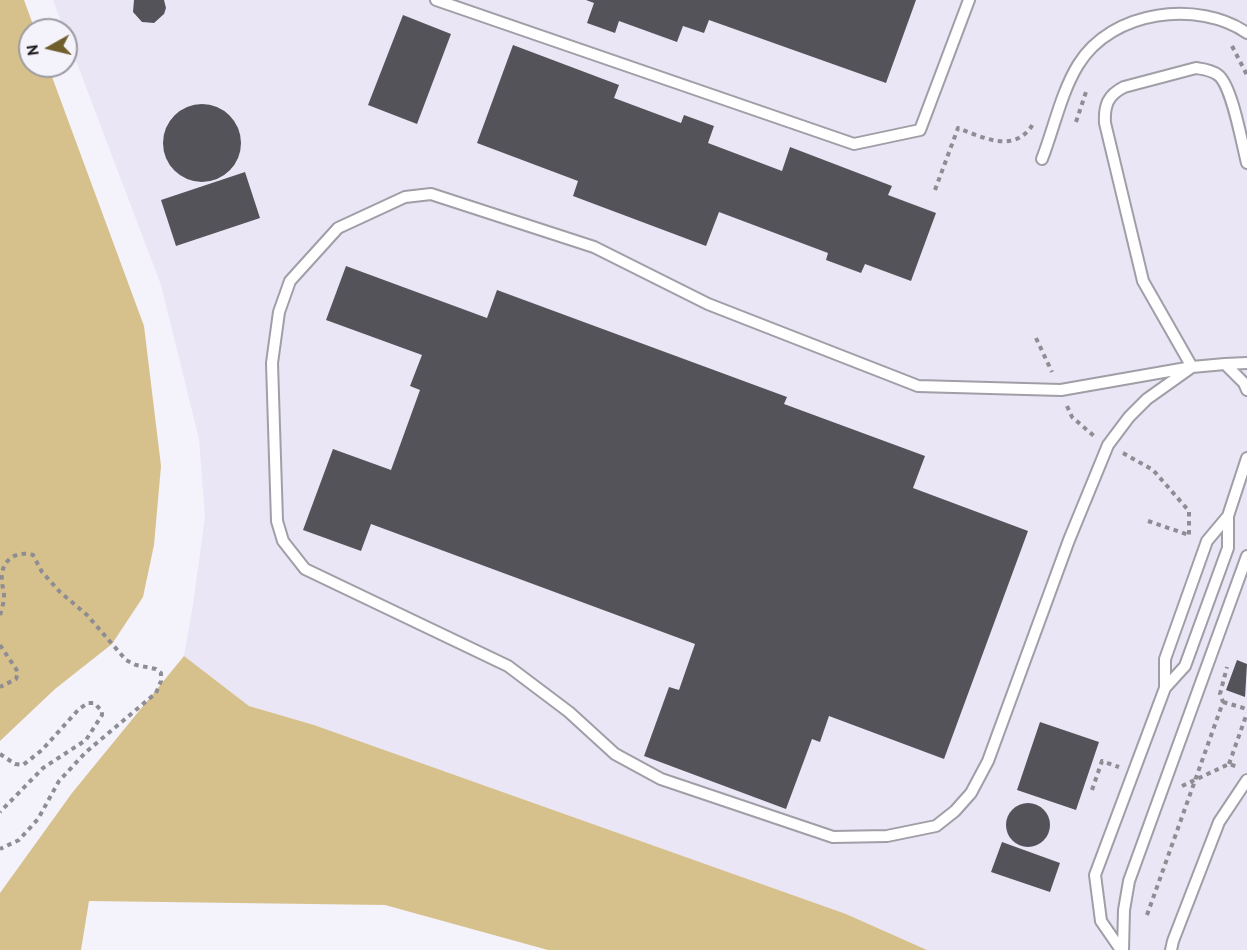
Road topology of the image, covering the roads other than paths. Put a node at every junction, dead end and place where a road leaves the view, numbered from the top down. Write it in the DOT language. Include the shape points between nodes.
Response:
graph roads {
  1 [pos="436,0"];
  2 [pos="969,0"];
  3 [pos="1184,2"];
  4 [pos="1207,5"];
  5 [pos="1247,33"];
  6 [pos="1042,159"];
  7 [pos="1247,163"];
  8 [pos="1247,363"];
  9 [pos="1225,364"];
  10 [pos="1192,367"];
  11 [pos="1247,390"];
  12 [pos="1247,459"];
  13 [pos="1227,516"];
  14 [pos="1247,556"];
  15 [pos="1165,688"];
  16 [pos="1247,780"];
  17 [pos="1122,950"];
  18 [pos="1172,950"];
  1 -- 2 [label="lane" via="854,144 920,130"];
  3 -- 6 [label="lane" via="1156,7 1120,22 1092,47 1067,89"];
  4 -- 5 [label="lane" via="1231,17"];
  7 -- 10 [label="lane" via="1229,89 1220,75 1196,68 1124,87 1108,100 1105,123 1143,281"];
  8 -- 9 [label="lane"];
  9 -- 10 [label="lane"];
  9 -- 11 [label="lane"];
  10 -- 10 [label="lane" via="1061,390 918,386 708,304 594,247 431,194 405,197 338,228 290,281 279,312 272,363 277,521 283,541 305,569 508,666 569,712 615,754 661,779 833,837 887,836 936,826 971,793 988,761 1108,445 1141,405"];
  12 -- 13 [label="lane"];
  13 -- 15 [label="lane" via="1203,552 1165,659"];
  13 -- 15 [label="lane" via="1228,548 1185,666"];
  14 -- 17 [label="lane" via="1130,881"];
  15 -- 17 [label="lane" via="1095,875 1101,921"];
  16 -- 18 [label="lane" via="1219,822"];
}
